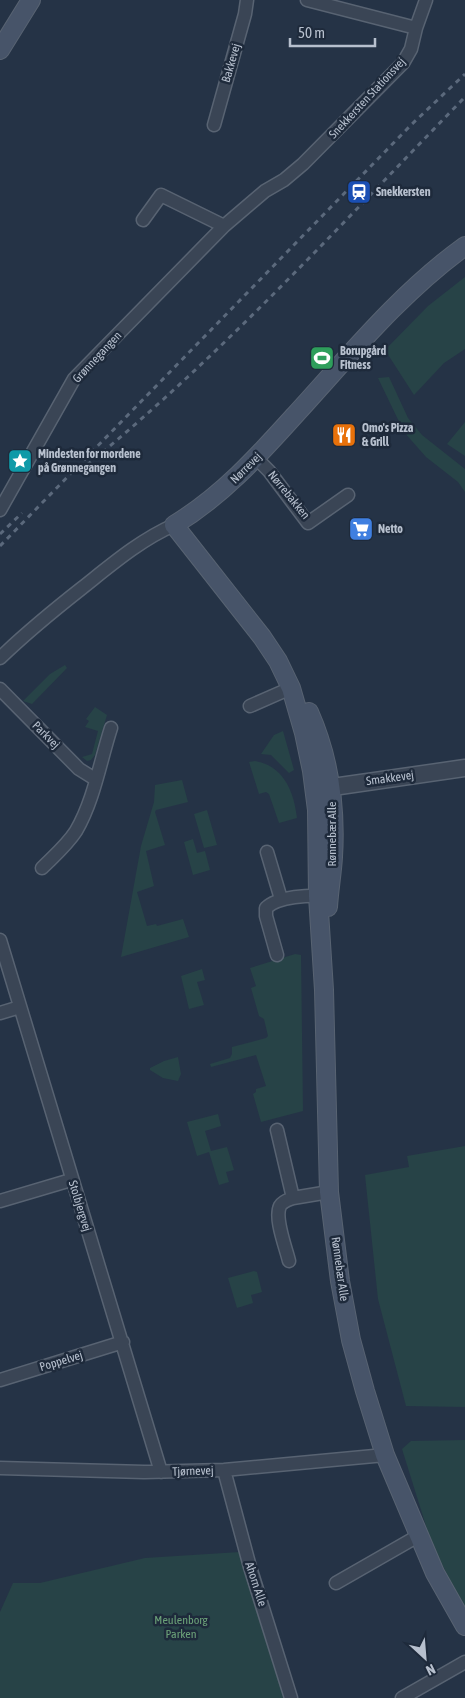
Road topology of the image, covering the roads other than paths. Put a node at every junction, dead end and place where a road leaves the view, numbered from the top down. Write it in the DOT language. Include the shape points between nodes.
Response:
graph roads {
  1 [pos="31,0"];
  2 [pos="247,0"];
  3 [pos="307,0"];
  4 [pos="426,0"];
  5 [pos="338,4"];
  6 [pos="416,28"];
  7 [pos="0,50"];
  8 [pos="214,125"];
  9 [pos="265,191"];
  10 [pos="143,220"];
  11 [pos="224,226"];
  12 [pos="465,246"];
  13 [pos="256,458"];
  14 [pos="348,496"];
  15 [pos="0,510"];
  16 [pos="174,525"];
  17 [pos="0,658"];
  18 [pos="291,688"];
  19 [pos="0,689"];
  20 [pos="250,706"];
  21 [pos="111,728"];
  22 [pos="465,768"];
  23 [pos="96,779"];
  24 [pos="322,788"];
  25 [pos="267,852"];
  26 [pos="42,868"];
  27 [pos="324,896"];
  28 [pos="281,900"];
  29 [pos="0,940"];
  30 [pos="277,955"];
  31 [pos="20,1007"];
  32 [pos="0,1013"];
  33 [pos="278,1130"];
  34 [pos="72,1180"];
  35 [pos="329,1192"];
  36 [pos="293,1198"];
  37 [pos="0,1201"];
  38 [pos="289,1261"];
  39 [pos="122,1342"];
  40 [pos="0,1380"];
  41 [pos="385,1455"];
  42 [pos="0,1468"];
  43 [pos="224,1470"];
  44 [pos="161,1472"];
  45 [pos="418,1536"];
  46 [pos="336,1583"];
  47 [pos="465,1626"];
  48 [pos="465,1662"];
  49 [pos="291,1698"];
  50 [pos="402,1698"];
  1 -- 7 [label="main road"];
  2 -- 8 [label="street, Bakkevej"];
  3 -- 5 [label="street"];
  4 -- 6 [label="street, Snekkersten Stationsvej"];
  5 -- 6 [label="street"];
  6 -- 9 [label="street, Snekkersten Stationsvej" via="403,64 303,164"];
  9 -- 11 [label="street, Grønnegangen"];
  10 -- 11 [label="street" via="161,195"];
  11 -- 15 [label="street, Grønnegangen" via="74,379"];
  12 -- 13 [label="main road, Nørrevej" via="416,286"];
  13 -- 14 [label="street, Nørrebakken" via="308,523"];
  13 -- 16 [label="main road, Nørrevej" via="231,483"];
  16 -- 17 [label="street, Nørrevej" via="138,545 104,570"];
  16 -- 18 [label="main road, Rønnebær Alle" via="262,637"];
  18 -- 20 [label="street"];
  18 -- 24 [label="main road, Rønnebær Alle" via="304,700 312,720 326,767"];
  19 -- 23 [label="street, Parkvej" via="79,769"];
  21 -- 23 [label="street"];
  22 -- 24 [label="street, Smakkevej"];
  23 -- 26 [label="street" via="75,832"];
  24 -- 27 [label="main road, Rønnebær Alle" via="317,810"];
  25 -- 28 [label="street"];
  27 -- 28 [label="street"];
  27 -- 35 [label="main road, Rønnebær Alle"];
  28 -- 30 [label="street" via="266,908"];
  29 -- 31 [label="street, Stolbjergvej"];
  31 -- 32 [label="street"];
  31 -- 34 [label="street, Stolbjergvej"];
  33 -- 36 [label="street"];
  34 -- 37 [label="street"];
  34 -- 39 [label="street, Stolbjergvej"];
  35 -- 36 [label="street"];
  35 -- 41 [label="main road, Rønnebær Alle" via="351,1340"];
  36 -- 38 [label="street" via="284,1201 278,1215"];
  39 -- 40 [label="street, Poppelvej"];
  39 -- 44 [label="street, Stolbjergvej"];
  41 -- 43 [label="street, Tjørnevej"];
  41 -- 45 [label="main road, Rønnebær Alle"];
  42 -- 44 [label="street, Tjørnevej"];
  43 -- 44 [label="street, Tjørnevej"];
  43 -- 49 [label="street, Ahorn Alle" via="238,1527"];
  45 -- 46 [label="street"];
  45 -- 47 [label="main road, Rønnebær Alle"];
  48 -- 50 [label="street"];
}
